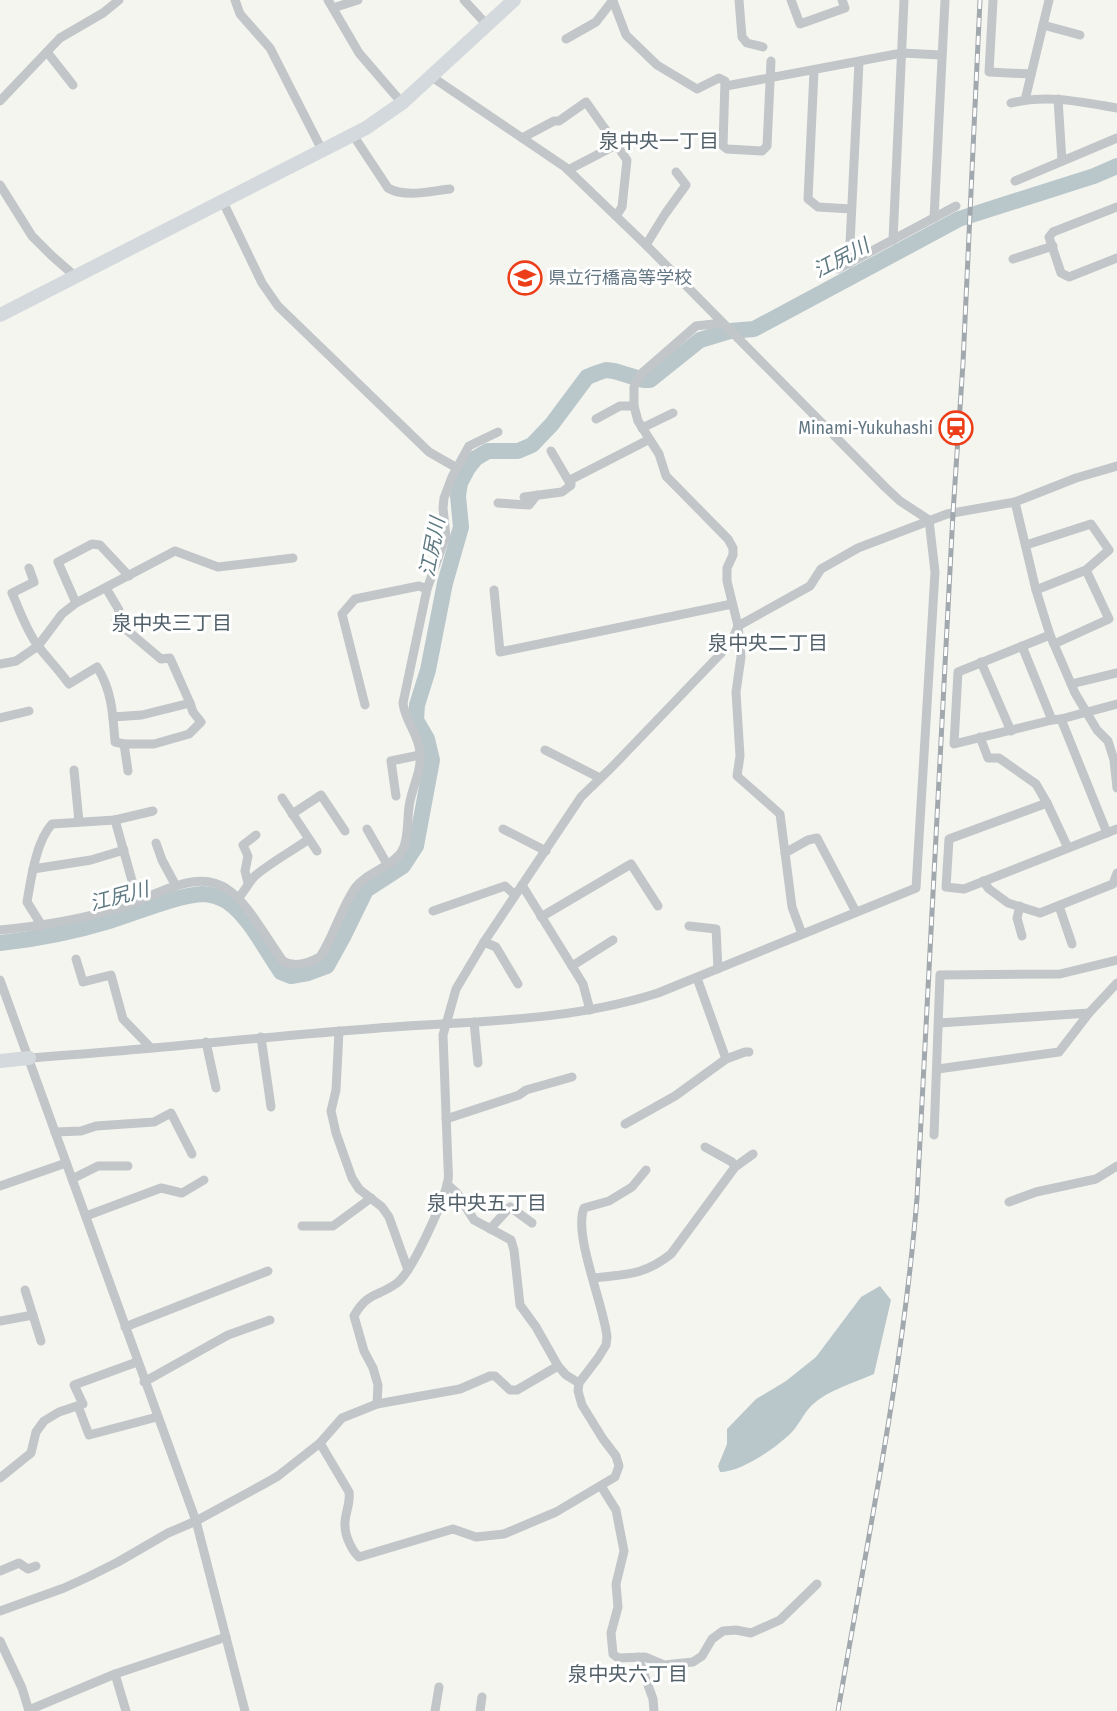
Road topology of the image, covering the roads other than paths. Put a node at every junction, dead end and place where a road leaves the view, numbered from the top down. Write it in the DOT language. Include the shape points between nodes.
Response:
graph roads {
  1 [pos="119,0"];
  2 [pos="236,0"];
  3 [pos="358,0"];
  4 [pos="464,0"];
  5 [pos="514,0"];
  6 [pos="739,0"];
  7 [pos="791,0"];
  8 [pos="842,0"];
  9 [pos="904,0"];
  10 [pos="945,0"];
  11 [pos="993,0"];
  12 [pos="1049,0"];
  13 [pos="613,1"];
  14 [pos="331,4"];
  15 [pos="487,25"];
  16 [pos="1043,25"];
  17 [pos="1080,35"];
  18 [pos="566,39"];
  19 [pos="763,47"];
  20 [pos="47,52"];
  21 [pos="902,53"];
  22 [pos="941,55"];
  23 [pos="771,61"];
  24 [pos="859,62"];
  25 [pos="814,71"];
  26 [pos="1031,74"];
  27 [pos="432,77"];
  28 [pos="771,78"];
  29 [pos="73,85"];
  30 [pos="726,86"];
  31 [pos="1058,99"];
  32 [pos="1025,100"];
  33 [pos="0,101"];
  34 [pos="402,103"];
  35 [pos="1011,103"];
  36 [pos="1117,108"];
  37 [pos="353,135"];
  38 [pos="522,138"];
  39 [pos="1117,138"];
  40 [pos="616,145"];
  41 [pos="323,152"];
  42 [pos="1062,161"];
  43 [pos="568,170"];
  44 [pos="676,172"];
  45 [pos="1015,181"];
  46 [pos="0,185"];
  47 [pos="450,189"];
  48 [pos="223,202"];
  49 [pos="956,206"];
  50 [pos="1117,207"];
  51 [pos="851,209"];
  52 [pos="616,216"];
  53 [pos="934,218"];
  54 [pos="893,240"];
  55 [pos="646,245"];
  56 [pos="1053,246"];
  57 [pos="1117,258"];
  58 [pos="1013,259"];
  59 [pos="849,264"];
  60 [pos="838,269"];
  61 [pos="76,277"];
  62 [pos="0,315"];
  63 [pos="722,323"];
  64 [pos="634,406"];
  65 [pos="673,413"];
  66 [pos="596,419"];
  67 [pos="642,428"];
  68 [pos="498,432"];
  69 [pos="648,440"];
  70 [pos="551,451"];
  71 [pos="1117,465"];
  72 [pos="457,468"];
  73 [pos="571,485"];
  74 [pos="537,495"];
  75 [pos="524,497"];
  76 [pos="1015,502"];
  77 [pos="498,503"];
  78 [pos="929,520"];
  79 [pos="1026,545"];
  80 [pos="293,558"];
  81 [pos="29,568"];
  82 [pos="1086,570"];
  83 [pos="129,576"];
  84 [pos="106,588"];
  85 [pos="427,589"];
  86 [pos="494,590"];
  87 [pos="1036,590"];
  88 [pos="76,603"];
  89 [pos="732,604"];
  90 [pos="738,626"];
  91 [pos="1052,639"];
  92 [pos="38,646"];
  93 [pos="1022,646"];
  94 [pos="981,662"];
  95 [pos="0,664"];
  96 [pos="1116,673"];
  97 [pos="1071,684"];
  98 [pos="190,703"];
  99 [pos="1117,704"];
  100 [pos="365,705"];
  101 [pos="29,711"];
  102 [pos="1086,711"];
  103 [pos="113,717"];
  104 [pos="0,718"];
  105 [pos="1057,720"];
  106 [pos="1011,731"];
  107 [pos="980,737"];
  108 [pos="124,744"];
  109 [pos="545,750"];
  110 [pos="420,755"];
  111 [pos="74,771"];
  112 [pos="128,771"];
  113 [pos="600,778"];
  114 [pos="1117,788"];
  115 [pos="396,796"];
  116 [pos="282,798"];
  117 [pos="1047,803"];
  118 [pos="153,812"];
  119 [pos="292,814"];
  120 [pos="115,820"];
  121 [pos="79,822"];
  122 [pos="367,829"];
  123 [pos="503,829"];
  124 [pos="1117,829"];
  125 [pos="345,831"];
  126 [pos="1107,833"];
  127 [pos="256,835"];
  128 [pos="309,839"];
  129 [pos="156,843"];
  130 [pos="1068,848"];
  131 [pos="124,850"];
  132 [pos="317,851"];
  133 [pos="546,851"];
  134 [pos="785,853"];
  135 [pos="387,864"];
  136 [pos="33,869"];
  137 [pos="1117,873"];
  138 [pos="983,881"];
  139 [pos="249,883"];
  140 [pos="522,885"];
  141 [pos="176,886"];
  142 [pos="515,895"];
  143 [pos="238,897"];
  144 [pos="138,902"];
  145 [pos="658,906"];
  146 [pos="1020,906"];
  147 [pos="1059,906"];
  148 [pos="433,911"];
  149 [pos="856,912"];
  150 [pos="541,916"];
  151 [pos="42,926"];
  152 [pos="689,926"];
  153 [pos="0,930"];
  154 [pos="802,934"];
  155 [pos="1022,936"];
  156 [pos="613,940"];
  157 [pos="484,942"];
  158 [pos="1072,944"];
  159 [pos="76,959"];
  160 [pos="1117,960"];
  161 [pos="572,966"];
  162 [pos="718,969"];
  163 [pos="697,978"];
  164 [pos="0,980"];
  165 [pos="1117,983"];
  166 [pos="518,984"];
  167 [pos="4,1001"];
  168 [pos="590,1010"];
  169 [pos="1089,1013"];
  170 [pos="474,1022"];
  171 [pos="446,1023"];
  172 [pos="939,1023"];
  173 [pos="339,1031"];
  174 [pos="261,1037"];
  175 [pos="206,1042"];
  176 [pos="150,1047"];
  177 [pos="750,1052"];
  178 [pos="28,1058"];
  179 [pos="726,1059"];
  180 [pos="0,1060"];
  181 [pos="478,1063"];
  182 [pos="938,1069"];
  183 [pos="572,1077"];
  184 [pos="216,1088"];
  185 [pos="271,1107"];
  186 [pos="446,1119"];
  187 [pos="625,1124"];
  188 [pos="55,1132"];
  189 [pos="934,1135"];
  190 [pos="705,1147"];
  191 [pos="192,1154"];
  192 [pos="753,1154"];
  193 [pos="66,1163"];
  194 [pos="128,1166"];
  195 [pos="1117,1166"];
  196 [pos="735,1167"];
  197 [pos="646,1170"];
  198 [pos="72,1179"];
  199 [pos="204,1180"];
  200 [pos="447,1184"];
  201 [pos="0,1186"];
  202 [pos="371,1198"];
  203 [pos="1009,1202"];
  204 [pos="86,1216"];
  205 [pos="532,1223"];
  206 [pos="302,1226"];
  207 [pos="490,1229"];
  208 [pos="408,1270"];
  209 [pos="268,1271"];
  210 [pos="593,1278"];
  211 [pos="25,1290"];
  212 [pos="33,1315"];
  213 [pos="270,1320"];
  214 [pos="0,1322"];
  215 [pos="125,1327"];
  216 [pos="41,1341"];
  217 [pos="137,1362"];
  218 [pos="558,1366"];
  219 [pos="144,1382"];
  220 [pos="579,1383"];
  221 [pos="377,1404"];
  222 [pos="78,1406"];
  223 [pos="157,1417"];
  224 [pos="320,1443"];
  225 [pos="0,1478"];
  226 [pos="602,1486"];
  227 [pos="196,1521"];
  228 [pos="36,1566"];
  229 [pos="0,1571"];
  230 [pos="817,1584"];
  231 [pos="0,1611"];
  232 [pos="226,1637"];
  233 [pos="0,1641"];
  234 [pos="638,1658"];
  235 [pos="115,1674"];
  236 [pos="439,1687"];
  237 [pos="482,1697"];
  238 [pos="29,1711"];
  239 [pos="126,1711"];
  240 [pos="244,1711"];
  241 [pos="435,1711"];
  242 [pos="480,1711"];
  243 [pos="654,1711"];
  1 -- 20 [label="street" via="60,38"];
  2 -- 41 [label="street" via="240,14 270,48"];
  3 -- 14 [label="street"];
  4 -- 15 [label="street"];
  5 -- 15 [label="street"];
  6 -- 19 [label="street" via="742,38"];
  7 -- 8 [label="street" via="800,24 845,8"];
  9 -- 21 [label="street"];
  10 -- 22 [label="street"];
  11 -- 26 [label="street" via="990,72"];
  12 -- 16 [label="street"];
  13 -- 18 [label="street" via="596,22"];
  13 -- 30 [label="street" via="626,35 657,65 697,89 719,78"];
  14 -- 34 [label="street" via="359,53"];
  15 -- 27 [label="street"];
  16 -- 17 [label="street"];
  16 -- 26 [label="street"];
  20 -- 29 [label="street"];
  20 -- 33 [label="street"];
  21 -- 22 [label="street"];
  21 -- 24 [label="street"];
  21 -- 54 [label="street"];
  22 -- 53 [label="street"];
  23 -- 28 [label="street"];
  24 -- 25 [label="street"];
  24 -- 51 [label="street"];
  25 -- 28 [label="street"];
  25 -- 51 [label="street" via="808,199 818,207"];
  26 -- 32 [label="street"];
  27 -- 34 [label="street"];
  27 -- 38 [label="street"];
  28 -- 30 [label="street"];
  28 -- 30 [label="street" via="767,146 762,151 723,146"];
  31 -- 32 [label="street"];
  31 -- 36 [label="street"];
  31 -- 42 [label="street"];
  32 -- 35 [label="street"];
  34 -- 37 [label="street"];
  37 -- 41 [label="street"];
  37 -- 47 [label="street" via="393,191"];
  38 -- 40 [label="street" via="559,121 586,102"];
  38 -- 43 [label="street"];
  39 -- 42 [label="street"];
  40 -- 43 [label="street"];
  40 -- 52 [label="street" via="627,160 622,207"];
  41 -- 48 [label="street"];
  42 -- 45 [label="street"];
  43 -- 52 [label="street"];
  44 -- 55 [label="street" via="686,185"];
  46 -- 61 [label="street" via="32,236"];
  48 -- 61 [label="street"];
  48 -- 72 [label="street" via="262,283 278,306 429,452"];
  49 -- 53 [label="street"];
  50 -- 56 [label="street" via="1053,232 1049,237"];
  51 -- 59 [label="street"];
  52 -- 55 [label="street"];
  53 -- 54 [label="street"];
  54 -- 59 [label="street"];
  55 -- 63 [label="street"];
  56 -- 57 [label="street" via="1061,273 1069,277"];
  56 -- 58 [label="street"];
  59 -- 60 [label="street"];
  61 -- 62 [label="street"];
  63 -- 64 [label="street" via="696,326 641,374 634,387"];
  63 -- 78 [label="street" via="886,488"];
  64 -- 66 [label="street" via="620,406"];
  64 -- 67 [label="street"];
  65 -- 67 [label="street"];
  67 -- 69 [label="street"];
  68 -- 72 [label="street" via="469,446"];
  69 -- 73 [label="street" via="572,480"];
  69 -- 89 [label="street" via="659,454 666,476 732,544 733,555 727,568"];
  70 -- 73 [label="street"];
  71 -- 76 [label="street"];
  72 -- 85 [label="street" via="444,498 446,536"];
  73 -- 74 [label="street" via="562,492"];
  74 -- 75 [label="street"];
  74 -- 77 [label="street" via="529,505"];
  76 -- 78 [label="street"];
  76 -- 79 [label="street"];
  78 -- 90 [label="street" via="858,548 821,569 810,586"];
  78 -- 149 [label="street" via="935,572 916,888"];
  79 -- 82 [label="street" via="1090,524 1109,550"];
  79 -- 87 [label="street"];
  80 -- 83 [label="street" via="218,567 175,551"];
  81 -- 92 [label="street" via="34,582 12,593"];
  82 -- 87 [label="street"];
  82 -- 91 [label="street" via="1108,619"];
  83 -- 84 [label="street"];
  83 -- 88 [label="street" via="100,545 92,544 58,562"];
  84 -- 88 [label="street"];
  84 -- 98 [label="street" via="118,610 116,621 161,658 171,658"];
  85 -- 100 [label="street" via="419,586 355,599 342,614"];
  85 -- 110 [label="street" via="403,703 404,714 418,738"];
  86 -- 89 [label="street" via="500,652"];
  87 -- 91 [label="street"];
  88 -- 92 [label="street" via="62,614"];
  89 -- 90 [label="street"];
  90 -- 113 [label="street" via="731,643"];
  90 -- 134 [label="street" via="741,657 736,692 740,756 737,776 780,814"];
  91 -- 93 [label="street"];
  91 -- 97 [label="street"];
  92 -- 95 [label="street" via="16,661"];
  92 -- 103 [label="street" via="69,684 97,667 109,691"];
  93 -- 94 [label="street"];
  93 -- 105 [label="street"];
  94 -- 106 [label="street"];
  94 -- 107 [label="street" via="958,672 954,744"];
  96 -- 97 [label="street"];
  97 -- 102 [label="street"];
  98 -- 103 [label="street" via="142,715"];
  98 -- 108 [label="street" via="201,722 195,730 154,744"];
  99 -- 102 [label="street"];
  101 -- 104 [label="street"];
  102 -- 105 [label="street"];
  102 -- 114 [label="street" via="1108,741"];
  103 -- 108 [label="street" via="115,742"];
  105 -- 106 [label="street"];
  105 -- 126 [label="street"];
  106 -- 107 [label="street"];
  107 -- 117 [label="street" via="988,758 999,758 1036,784"];
  108 -- 112 [label="street"];
  109 -- 113 [label="street"];
  110 -- 115 [label="street" via="391,761"];
  110 -- 135 [label="street" via="403,849"];
  111 -- 121 [label="street"];
  113 -- 133 [label="street" via="581,797"];
  116 -- 119 [label="street"];
  117 -- 130 [label="street"];
  117 -- 138 [label="street" via="949,839 946,887 964,889"];
  118 -- 120 [label="street"];
  119 -- 125 [label="street" via="321,795"];
  119 -- 128 [label="street"];
  120 -- 121 [label="street"];
  120 -- 131 [label="street"];
  121 -- 136 [label="street" via="52,824 46,830"];
  122 -- 135 [label="street"];
  123 -- 133 [label="street"];
  124 -- 126 [label="street"];
  126 -- 130 [label="street"];
  127 -- 139 [label="street" via="243,845 248,856 245,871"];
  128 -- 132 [label="street"];
  128 -- 139 [label="street"];
  129 -- 141 [label="street"];
  130 -- 138 [label="street"];
  131 -- 136 [label="street" via="91,860"];
  131 -- 144 [label="street"];
  133 -- 140 [label="street"];
  134 -- 149 [label="street" via="817,838"];
  134 -- 154 [label="street" via="792,907"];
  135 -- 143 [label="street" via="356,887 323,953 313,961 295,965 283,961"];
  136 -- 151 [label="street" via="27,902"];
  137 -- 147 [label="street" via="1113,884"];
  138 -- 146 [label="street" via="1008,903"];
  139 -- 143 [label="street"];
  140 -- 142 [label="street"];
  140 -- 150 [label="street"];
  141 -- 143 [label="street" via="209,882"];
  141 -- 144 [label="street"];
  142 -- 148 [label="street" via="505,886"];
  142 -- 157 [label="street"];
  144 -- 151 [label="street"];
  145 -- 150 [label="street" via="631,864"];
  146 -- 147 [label="street" via="1040,913"];
  146 -- 155 [label="street" via="1017,918"];
  147 -- 158 [label="street"];
  149 -- 154 [label="street"];
  150 -- 161 [label="street"];
  151 -- 153 [label="street"];
  152 -- 162 [label="street" via="716,929"];
  154 -- 162 [label="street"];
  156 -- 161 [label="street"];
  157 -- 166 [label="street" via="496,947"];
  157 -- 171 [label="street" via="456,989"];
  159 -- 176 [label="street" via="82,982 111,975 123,1020"];
  160 -- 172 [label="street" via="1060,974 940,975"];
  161 -- 168 [label="street" via="583,984"];
  162 -- 163 [label="street"];
  163 -- 168 [label="street" via="629,1002"];
  163 -- 179 [label="street"];
  164 -- 167 [label="street"];
  165 -- 169 [label="street"];
  167 -- 178 [label="street"];
  168 -- 170 [label="street"];
  169 -- 172 [label="street"];
  169 -- 182 [label="street" via="1059,1052"];
  170 -- 171 [label="street"];
  170 -- 181 [label="street"];
  171 -- 173 [label="street"];
  171 -- 186 [label="street"];
  172 -- 182 [label="street"];
  173 -- 174 [label="street"];
  173 -- 202 [label="street" via="333,1121 352,1178"];
  174 -- 175 [label="street"];
  174 -- 185 [label="street"];
  175 -- 176 [label="street"];
  175 -- 184 [label="street"];
  176 -- 178 [label="street"];
  177 -- 179 [label="street"];
  178 -- 180 [label="street"];
  178 -- 188 [label="street"];
  179 -- 187 [label="street" via="675,1096"];
  182 -- 189 [label="street"];
  183 -- 186 [label="street"];
  186 -- 200 [label="street"];
  188 -- 191 [label="street" via="154,1122 171,1113"];
  188 -- 193 [label="street"];
  190 -- 196 [label="street"];
  192 -- 196 [label="street"];
  193 -- 198 [label="street"];
  193 -- 201 [label="street"];
  194 -- 198 [label="street" via="98,1166"];
  195 -- 203 [label="street" via="1096,1179 1035,1192"];
  196 -- 210 [label="street" via="671,1254 658,1265 644,1271"];
  197 -- 210 [label="street" via="632,1186 583,1211 583,1234"];
  198 -- 204 [label="street"];
  199 -- 204 [label="street" via="182,1193 160,1188"];
  200 -- 207 [label="street" via="474,1220"];
  200 -- 208 [label="street"];
  202 -- 206 [label="street" via="333,1226"];
  202 -- 208 [label="street" via="389,1217"];
  204 -- 215 [label="street"];
  205 -- 207 [label="street" via="510,1207"];
  207 -- 218 [label="street" via="508,1237 513,1244 520,1305"];
  208 -- 221 [label="street" via="397,1283 368,1297 354,1316 378,1385"];
  209 -- 215 [label="street"];
  210 -- 220 [label="street" via="606,1345"];
  211 -- 212 [label="street"];
  212 -- 214 [label="street"];
  212 -- 216 [label="street"];
  213 -- 219 [label="street" via="228,1335"];
  215 -- 217 [label="street"];
  217 -- 219 [label="street"];
  217 -- 222 [label="street" via="74,1385 83,1404"];
  218 -- 220 [label="street"];
  218 -- 221 [label="street" via="517,1390 510,1390 490,1376 460,1389"];
  219 -- 223 [label="street"];
  220 -- 226 [label="street" via="582,1405 619,1466 615,1477"];
  221 -- 224 [label="street" via="342,1418"];
  222 -- 223 [label="street" via="89,1436"];
  222 -- 225 [label="street" via="44,1421 36,1432 31,1453"];
  223 -- 227 [label="street"];
  224 -- 226 [label="street" via="350,1492 344,1528 359,1557 453,1528 476,1537 504,1534 556,1512"];
  224 -- 227 [label="street" via="278,1476"];
  226 -- 234 [label="street" via="616,1510 624,1551 616,1584 613,1654 623,1659"];
  227 -- 231 [label="street" via="88,1577"];
  227 -- 232 [label="street"];
  228 -- 229 [label="street" via="28,1569 19,1563"];
  230 -- 234 [label="street" via="769,1627 751,1633 723,1631 693,1662 664,1665 651,1658"];
  232 -- 235 [label="street"];
  232 -- 240 [label="street"];
  233 -- 238 [label="street"];
  234 -- 243 [label="street"];
  235 -- 238 [label="street"];
  235 -- 239 [label="street"];
  236 -- 241 [label="street"];
  237 -- 242 [label="street"];
}
